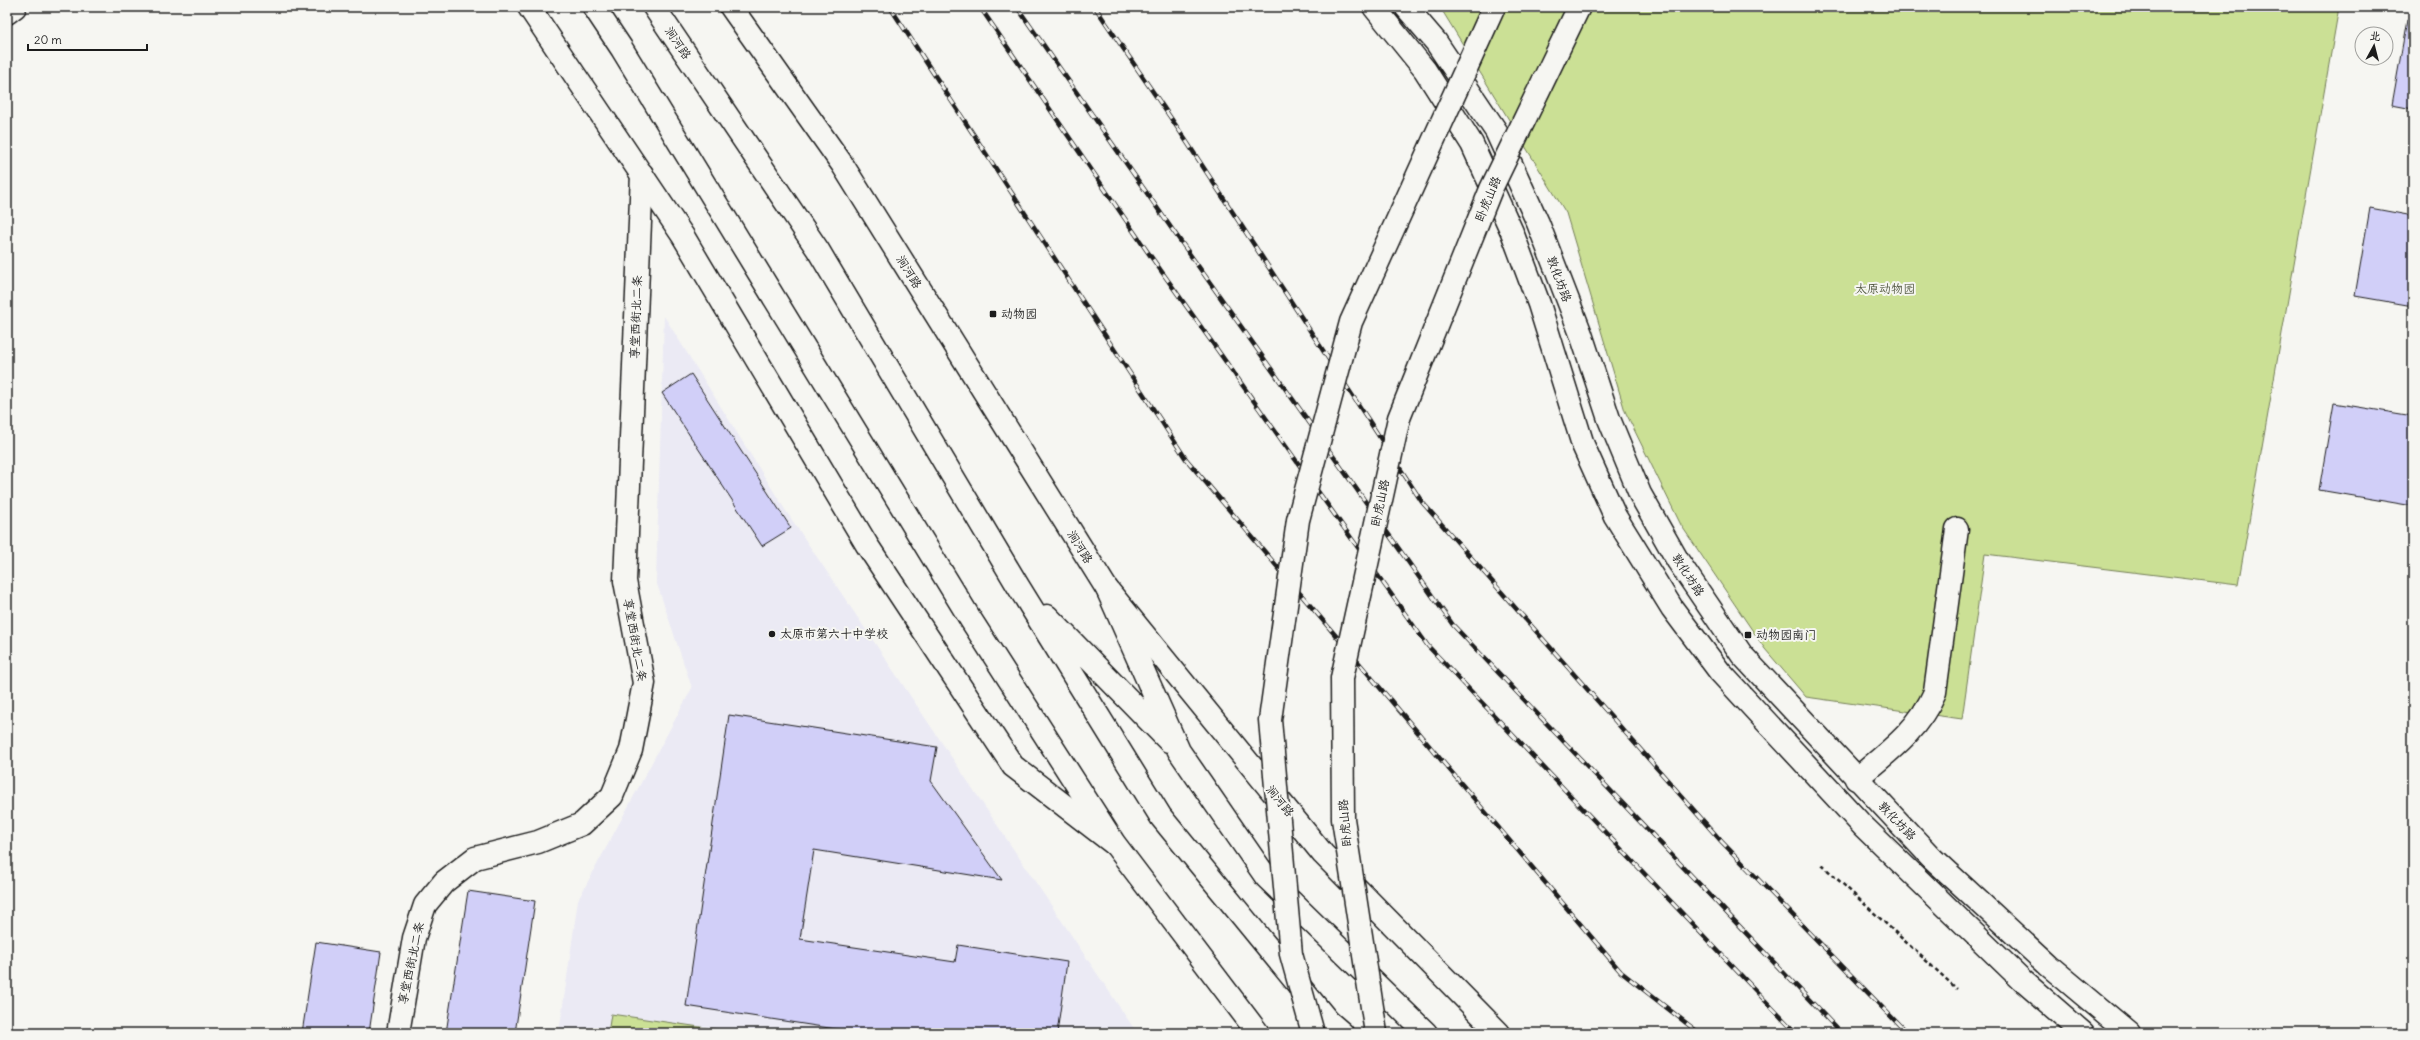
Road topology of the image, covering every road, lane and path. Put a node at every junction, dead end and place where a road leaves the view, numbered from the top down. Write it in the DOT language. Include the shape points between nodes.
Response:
graph roads {
  1 [pos="15,7"];
  2 [pos="528,7"];
  3 [pos="594,7"];
  4 [pos="654,7"];
  5 [pos="731,7"];
  6 [pos="1374,7"];
  7 [pos="1406,7"];
  8 [pos="1494,7"];
  9 [pos="1579,7"];
  10 [pos="7,13"];
  11 [pos="642,174"];
  12 [pos="1957,529"];
  13 [pos="1018,586"];
  14 [pos="1107,589"];
  15 [pos="1179,751"];
  16 [pos="1856,779"];
  17 [pos="1114,843"];
  18 [pos="1822,864"];
  19 [pos="1957,989"];
  20 [pos="398,1033"];
  21 [pos="1258,1033"];
  22 [pos="1313,1033"];
  23 [pos="1342,1033"];
  24 [pos="1376,1033"];
  25 [pos="1426,1033"];
  26 [pos="1499,1033"];
  27 [pos="2083,1033"];
  28 [pos="2129,1033"];
  1 -- 10 [label="main road"];
  2 -- 11 [label="main road"];
  3 -- 17 [label="main road" via="971,620"];
  4 -- 13 [label="main road, 涧河路" via="818,250"];
  5 -- 14 [label="main road, 涧河路" via="842,164"];
  6 -- 27 [label="main road" via="1426,70 1472,144 1512,232 1531,282 1583,445 1615,516 1672,608 1720,672 1863,826 2022,980"];
  7 -- 16 [label="main road, 敦化坊路" via="1436,42 1496,131 1538,223 1581,334 1609,419 1640,494 1678,561 1742,655"];
  8 -- 22 [label="main road, bridge" via="1351,322 1298,520 1270,720 1291,954"];
  9 -- 24 [label="main road, 卧虎山路, bridge" via="1491,189 1399,418 1342,678 1343,819"];
  11 -- 17 [label="main road" via="683,236 867,545 1013,766"];
  11 -- 20 [label="main road, 享堂西街北二条" via="625,581 644,683 631,750 612,796 582,824 538,842 475,858 444,882 425,905 414,938"];
  12 -- 16 [label="main road" via="1935,692 1928,709 1916,726"];
  13 -- 15 [label="main road"];
  13 -- 23 [label="main road, 涧河路" via="1161,817 1328,1021"];
  14 -- 15 [label="main road"];
  14 -- 26 [label="main road, 涧河路" via="1323,854"];
  15 -- 25 [label="main road" via="1266,877"];
  16 -- 28 [label="main road, 敦化坊路" via="1932,858 2048,965"];
  17 -- 21 [label="main road"];
  18 -- 19 [label="path"];
}
